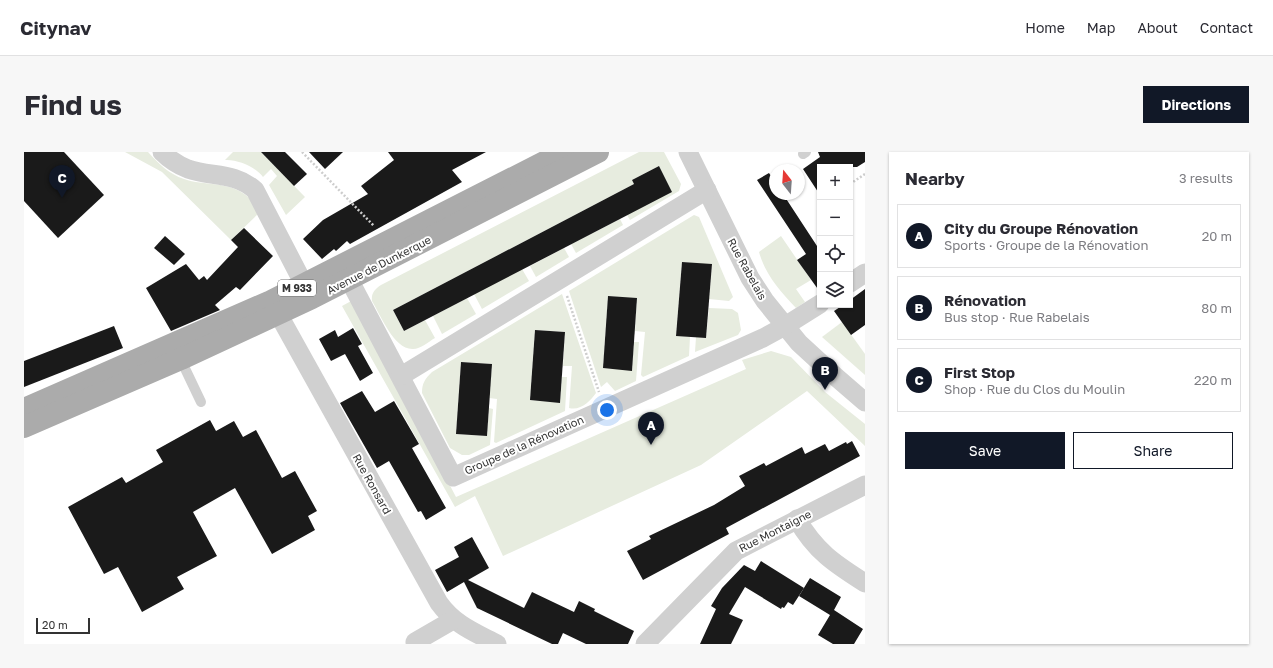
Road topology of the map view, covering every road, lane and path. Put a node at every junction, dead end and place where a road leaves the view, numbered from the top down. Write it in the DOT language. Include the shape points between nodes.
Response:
graph roads {
  1 [pos="162,152"];
  2 [pos="302,152"];
  3 [pos="564,152"];
  4 [pos="598,152"];
  5 [pos="688,152"];
  6 [pos="865,174"];
  7 [pos="853,182"];
  8 [pos="707,190"];
  9 [pos="389,241"];
  10 [pos="345,272"];
  11 [pos="865,273"];
  12 [pos="561,278"];
  13 [pos="853,281"];
  14 [pos="308,291"];
  15 [pos="817,306"];
  16 [pos="275,308"];
  17 [pos="785,326"];
  18 [pos="177,352"];
  19 [pos="401,376"];
  20 [pos="201,402"];
  21 [pos="865,402"];
  22 [pos="605,408"];
  23 [pos="24,409"];
  24 [pos="24,427"];
  25 [pos="865,485"];
  26 [pos="797,520"];
  27 [pos="865,583"];
  28 [pos="453,620"];
  29 [pos="414,643"];
  30 [pos="497,644"];
  31 [pos="645,644"];
  1 -- 14 [label="street" via="189,169 235,177 249,185 259,197"];
  2 -- 9 [label="path"];
  3 -- 9 [label="main road, Avenue de Dunkerque / M 933"];
  4 -- 10 [label="main road, Avenue de Dunkerque / M 933"];
  5 -- 8 [label="street, Rue Rabelais"];
  6 -- 7 [label="path"];
  8 -- 12 [label="street"];
  8 -- 17 [label="street, Rue Rabelais" via="750,278"];
  9 -- 10 [label="main road, Avenue de Dunkerque / M 933"];
  10 -- 14 [label="main road, Avenue de Dunkerque / M 933"];
  10 -- 19 [label="street, Groupe de la Rénovation"];
  11 -- 13 [label="street"];
  12 -- 19 [label="street"];
  12 -- 22 [label="path"];
  14 -- 16 [label="main road, Avenue de Dunkerque / M 933"];
  15 -- 17 [label="street, Groupe de la Rénovation"];
  16 -- 18 [label="main road, Avenue de Dunkerque / M 933"];
  16 -- 28 [label="street, Rue Ronsard" via="439,603"];
  17 -- 21 [label="street, Rue Rabelais" via="816,359"];
  17 -- 22 [label="street, Groupe de la Rénovation"];
  18 -- 20 [label="lane"];
  18 -- 23 [label="main road, Avenue de Dunkerque / M 933"];
  18 -- 24 [label="main road, Avenue de Dunkerque / M 933"];
  19 -- 22 [label="street, Groupe de la Rénovation" via="453,477"];
  25 -- 26 [label="street, Rue Montaigne"];
  26 -- 27 [label="street" via="816,548 832,562"];
  26 -- 31 [label="street, Rue Montaigne" via="736,551"];
  28 -- 29 [label="street"];
  28 -- 30 [label="street, Rue Ronsard"];
}
